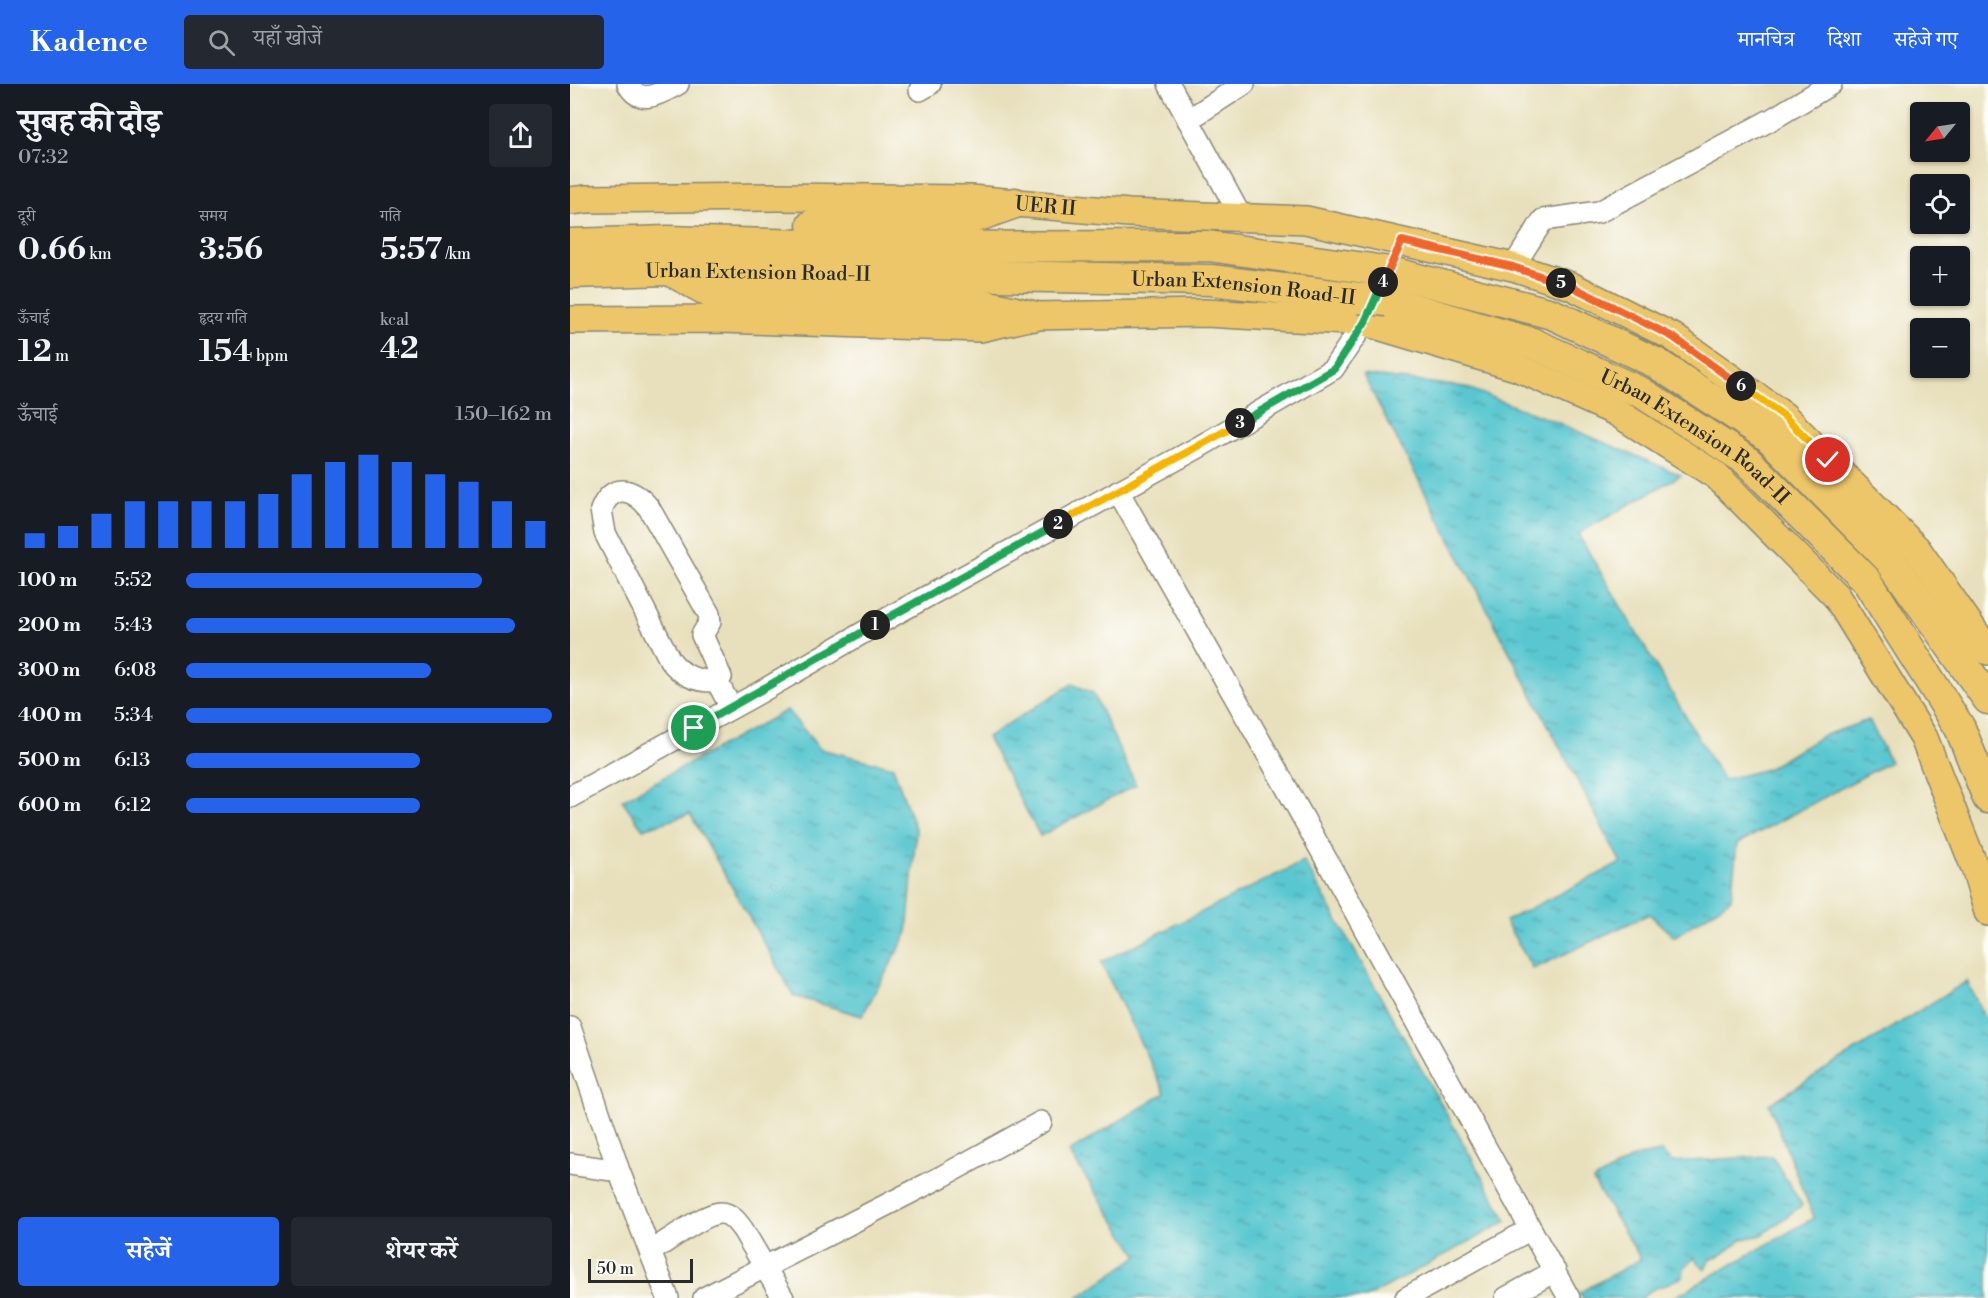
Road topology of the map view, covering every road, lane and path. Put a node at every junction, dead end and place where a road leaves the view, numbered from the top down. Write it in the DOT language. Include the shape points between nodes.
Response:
graph roads {
  1 [pos="628,84"];
  2 [pos="678,84"];
  3 [pos="1169,84"];
  4 [pos="1244,84"];
  5 [pos="1831,84"];
  6 [pos="1188,120"];
  7 [pos="570,201"];
  8 [pos="1016,203"];
  9 [pos="1241,217"];
  10 [pos="668,241"];
  11 [pos="1402,241"];
  12 [pos="570,243"];
  13 [pos="1513,267"];
  14 [pos="670,270"];
  15 [pos="570,273"];
  16 [pos="1376,290"];
  17 [pos="1033,316"];
  18 [pos="570,320"];
  19 [pos="1118,491"];
  20 [pos="1988,651"];
  21 [pos="717,681"];
  22 [pos="1988,699"];
  23 [pos="731,708"];
  24 [pos="570,796"];
  25 [pos="1988,798"];
  26 [pos="1988,912"];
  27 [pos="570,1027"];
  28 [pos="575,1056"];
  29 [pos="1041,1122"];
  30 [pos="570,1164"];
  31 [pos="619,1171"];
  32 [pos="1531,1229"];
  33 [pos="650,1252"];
  34 [pos="766,1267"];
  35 [pos="1555,1271"];
  36 [pos="668,1298"];
  37 [pos="704,1298"];
  38 [pos="783,1298"];
  39 [pos="1406,1298"];
  40 [pos="1506,1298"];
  41 [pos="1569,1298"];
  1 -- 2 [label="street" via="635,94 649,97"];
  3 -- 6 [label="street"];
  4 -- 6 [label="street"];
  5 -- 13 [label="street" via="1599,213 1543,220"];
  6 -- 9 [label="street"];
  7 -- 8 [label="main road, UER II" via="779,197"];
  8 -- 9 [label="main road, UER II"];
  8 -- 10 [label="highway" via="964,221 728,223"];
  9 -- 11 [label="main road, UER II" via="1306,220"];
  10 -- 12 [label="highway, Urban Extension Road-II"];
  10 -- 16 [label="highway, Urban Extension Road-II" via="876,247 1208,246"];
  11 -- 13 [label="main road, UER II"];
  11 -- 16 [label="street"];
  13 -- 20 [label="main road, UER II" via="1571,286 1673,337 1784,416 1917,549"];
  14 -- 15 [label="highway, Urban Extension Road-II"];
  14 -- 16 [label="highway, Urban Extension Road-II" via="1211,280"];
  14 -- 17 [label="highway" via="715,295 976,303"];
  16 -- 17 [label="main road" via="1206,313"];
  16 -- 19 [label="street" via="1334,369"];
  16 -- 22 [label="highway, Urban Extension Road-II" via="1552,314 1656,363 1769,437 1890,560"];
  16 -- 25 [label="highway, Urban Extension Road-II" via="1532,343 1642,393 1746,460 1867,581 1960,728"];
  16 -- 26 [label="main road" via="1516,367 1616,412 1717,476 1836,596 1924,738 1976,868"];
  17 -- 18 [label="main road" via="980,328 721,319"];
  19 -- 23 [label="street"];
  19 -- 32 [label="street"];
  21 -- 21 [label="street" via="685,675 669,660 605,533 601,510 611,495 629,490 649,508 709,614 710,622 702,635 721,676"];
  21 -- 23 [label="street"];
  23 -- 24 [label="street"];
  27 -- 28 [label="street"];
  28 -- 31 [label="street"];
  29 -- 34 [label="street"];
  30 -- 31 [label="street"];
  31 -- 33 [label="street"];
  32 -- 35 [label="street"];
  32 -- 39 [label="street"];
  33 -- 34 [label="street" via="701,1220 720,1213 737,1221"];
  33 -- 36 [label="street"];
  34 -- 37 [label="street"];
  34 -- 38 [label="street"];
  35 -- 40 [label="street"];
  35 -- 41 [label="street"];
}
